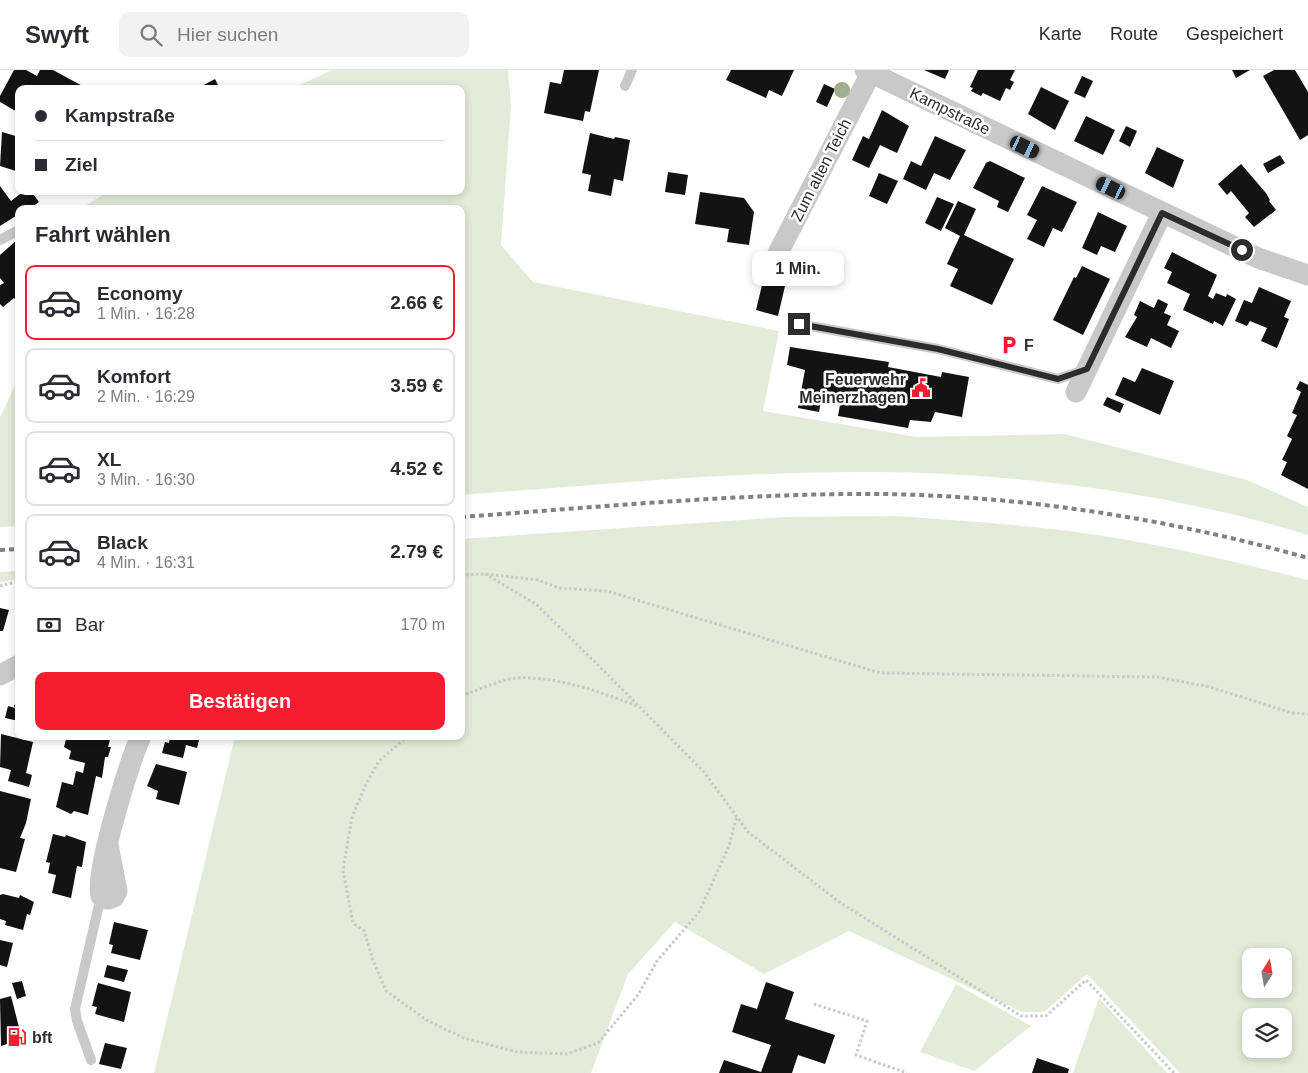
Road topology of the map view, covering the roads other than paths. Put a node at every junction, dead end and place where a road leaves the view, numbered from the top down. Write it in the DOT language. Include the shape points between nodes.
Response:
graph roads {
  1 [pos="632,70"];
  2 [pos="868,72"];
  3 [pos="625,86"];
  4 [pos="1162,213"];
  5 [pos="15,232"];
  6 [pos="0,240"];
  7 [pos="774,268"];
  8 [pos="1308,275"];
  9 [pos="799,324"];
  10 [pos="1087,369"];
  11 [pos="1076,392"];
  12 [pos="15,667"];
  13 [pos="0,675"];
  14 [pos="140,740"];
  15 [pos="102,896"];
  16 [pos="91,1060"];
  1 -- 3 [label="lane"];
  2 -- 4 [label="street, Kampstraße"];
  2 -- 7 [label="street, Zum alten Teich" via="778,253"];
  4 -- 8 [label="street, Kampstraße" via="1258,258"];
  4 -- 10 [label="street"];
  5 -- 6 [label="lane"];
  9 -- 10 [label="lane" via="938,349 1058,379"];
  10 -- 11 [label="street"];
  12 -- 13 [label="street"];
  14 -- 15 [label="street" via="121,791 108,845 98,888"];
  15 -- 16 [label="lane" via="75,1009"];
}
